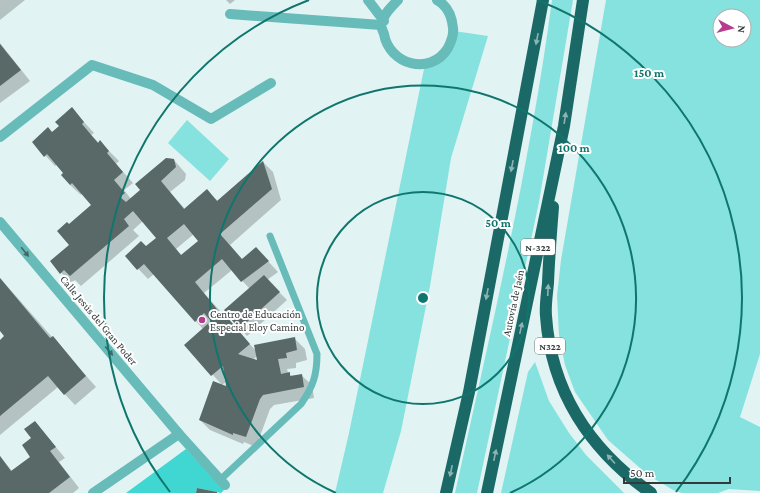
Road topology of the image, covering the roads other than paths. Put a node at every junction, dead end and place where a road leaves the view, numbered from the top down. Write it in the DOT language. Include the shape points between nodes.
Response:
graph roads {
  1 [pos="368,0"];
  2 [pos="398,0"];
  3 [pos="437,0"];
  4 [pos="543,0"];
  5 [pos="583,0"];
  6 [pos="230,14"];
  7 [pos="382,23"];
  8 [pos="271,83"];
  9 [pos="0,137"];
  10 [pos="556,164"];
  11 [pos="0,222"];
  12 [pos="270,236"];
  13 [pos="179,434"];
  14 [pos="222,482"];
  15 [pos="93,493"];
  16 [pos="446,493"];
  17 [pos="487,493"];
  18 [pos="651,493"];
  1 -- 7 [label="street"];
  2 -- 7 [label="street"];
  3 -- 7 [label="street" via="448,10 454,31 445,52 436,60 412,65 401,60 391,52 385,42"];
  4 -- 16 [label="highway, one-way" via="468,392"];
  10 -- 5 [label="highway, Autovía de Jaén / N-322, one-way"];
  6 -- 7 [label="street"];
  8 -- 9 [label="street" via="211,119 153,84 92,65"];
  17 -- 10 [label="highway, Autovía de Jaén / N-322, one-way"];
  18 -- 10 [label="highway, N322, one-way" via="627,476 579,420 562,390 550,352 546,315"];
  11 -- 13 [label="street, Calle Jesús del Gran Poder, one-way"];
  12 -- 14 [label="lane" via="317,354 317,368 312,389 301,404"];
  13 -- 14 [label="street, Calle Jesús del Gran Poder"];
  13 -- 15 [label="street"];
}
